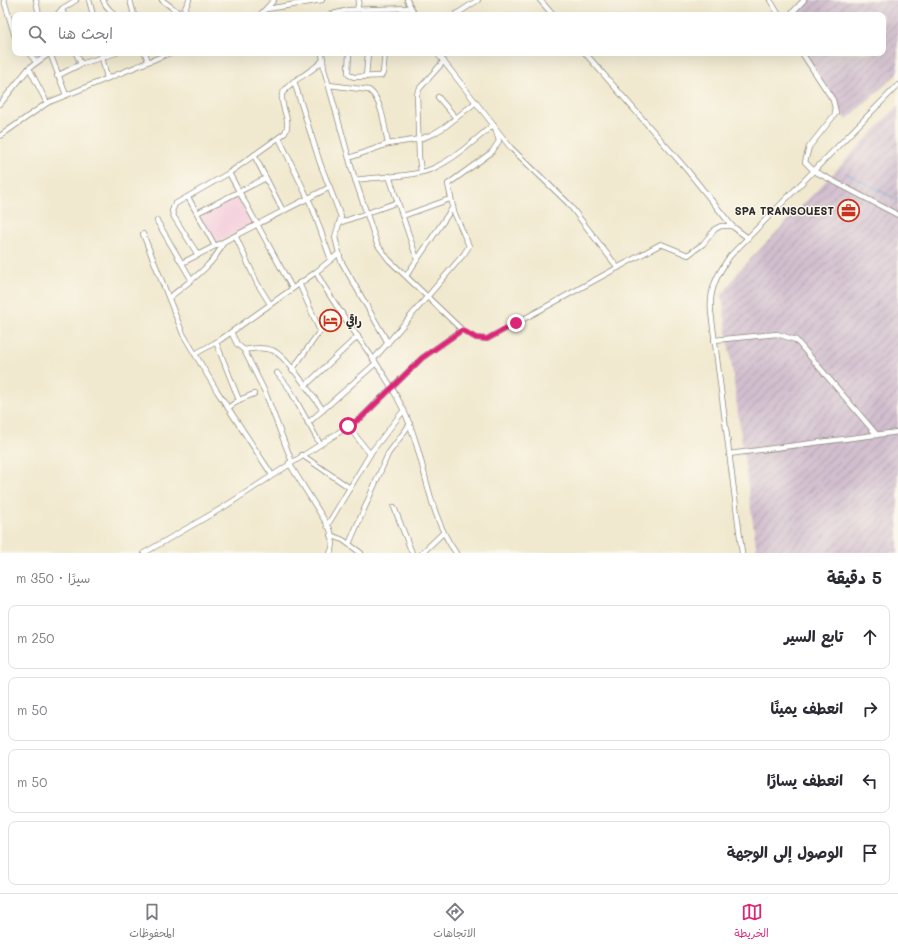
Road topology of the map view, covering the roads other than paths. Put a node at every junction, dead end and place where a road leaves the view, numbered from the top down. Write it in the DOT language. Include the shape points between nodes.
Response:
graph roads {
  1 [pos="4,0"];
  2 [pos="36,0"];
  3 [pos="76,0"];
  4 [pos="89,0"];
  5 [pos="103,0"];
  6 [pos="130,0"];
  7 [pos="162,0"];
  8 [pos="189,0"];
  9 [pos="274,0"];
  10 [pos="322,0"];
  11 [pos="359,0"];
  12 [pos="407,0"];
  13 [pos="478,0"];
  14 [pos="540,0"];
  15 [pos="770,0"];
  16 [pos="804,0"];
  17 [pos="267,8"];
  18 [pos="411,8"];
  19 [pos="62,9"];
  20 [pos="357,10"];
  21 [pos="38,12"];
  22 [pos="60,12"];
  23 [pos="63,12"];
  24 [pos="92,12"];
  25 [pos="112,12"];
  26 [pos="133,12"];
  27 [pos="178,12"];
  28 [pos="183,12"];
  29 [pos="263,12"];
  30 [pos="340,12"];
  31 [pos="413,12"];
  32 [pos="460,12"];
  33 [pos="550,12"];
  34 [pos="776,12"];
  35 [pos="793,12"];
  36 [pos="12,27"];
  37 [pos="31,56"];
  38 [pos="45,56"];
  39 [pos="51,56"];
  40 [pos="77,56"];
  41 [pos="99,56"];
  42 [pos="101,56"];
  43 [pos="146,56"];
  44 [pos="162,56"];
  45 [pos="322,56"];
  46 [pos="349,56"];
  47 [pos="368,56"];
  48 [pos="385,56"];
  49 [pos="440,56"];
  50 [pos="588,56"];
  51 [pos="804,56"];
  52 [pos="323,60"];
  53 [pos="148,61"];
  54 [pos="444,61"];
  55 [pos="36,62"];
  56 [pos="81,64"];
  57 [pos="28,68"];
  58 [pos="57,76"];
  59 [pos="366,77"];
  60 [pos="107,78"];
  61 [pos="294,81"];
  62 [pos="329,85"];
  63 [pos="898,85"];
  64 [pos="66,95"];
  65 [pos="438,98"];
  66 [pos="476,102"];
  67 [pos="47,103"];
  68 [pos="0,104"];
  69 [pos="456,118"];
  70 [pos="493,125"];
  71 [pos="0,136"];
  72 [pos="279,138"];
  73 [pos="418,139"];
  74 [pos="388,144"];
  75 [pos="254,155"];
  76 [pos="349,158"];
  77 [pos="422,171"];
  78 [pos="814,171"];
  79 [pos="229,173"];
  80 [pos="389,176"];
  81 [pos="266,178"];
  82 [pos="355,180"];
  83 [pos="330,187"];
  84 [pos="239,192"];
  85 [pos="188,197"];
  86 [pos="308,198"];
  87 [pos="450,199"];
  88 [pos="398,202"];
  89 [pos="453,207"];
  90 [pos="283,211"];
  91 [pos="197,213"];
  92 [pos="366,213"];
  93 [pos="898,215"];
  94 [pos="402,216"];
  95 [pos="157,221"];
  96 [pos="340,223"];
  97 [pos="257,224"];
  98 [pos="732,226"];
  99 [pos="143,234"];
  100 [pos="236,237"];
  101 [pos="748,238"];
  102 [pos="223,243"];
  103 [pos="215,246"];
  104 [pos="338,254"];
  105 [pos="198,255"];
  106 [pos="417,259"];
  107 [pos="331,260"];
  108 [pos="182,264"];
  109 [pos="618,268"];
  110 [pos="316,272"];
  111 [pos="406,276"];
  112 [pos="191,279"];
  113 [pos="299,283"];
  114 [pos="292,288"];
  115 [pos="428,297"];
  116 [pos="169,298"];
  117 [pos="270,304"];
  118 [pos="342,313"];
  119 [pos="462,330"];
  120 [pos="320,331"];
  121 [pos="231,332"];
  122 [pos="358,336"];
  123 [pos="714,340"];
  124 [pos="216,342"];
  125 [pos="388,343"];
  126 [pos="244,350"];
  127 [pos="195,354"];
  128 [pos="375,362"];
  129 [pos="292,370"];
  130 [pos="277,373"];
  131 [pos="305,386"];
  132 [pos="392,387"];
  133 [pos="254,394"];
  134 [pos="239,400"];
  135 [pos="228,408"];
  136 [pos="323,410"];
  137 [pos="404,410"];
  138 [pos="308,423"];
  139 [pos="410,424"];
  140 [pos="348,426"];
  141 [pos="898,432"];
  142 [pos="877,434"];
  143 [pos="320,444"];
  144 [pos="370,454"];
  145 [pos="729,454"];
  146 [pos="302,455"];
  147 [pos="290,462"];
  148 [pos="272,475"];
  149 [pos="350,488"];
  150 [pos="394,507"];
  151 [pos="327,526"];
  152 [pos="444,533"];
  153 [pos="331,534"];
  154 [pos="348,544"];
  155 [pos="333,552"];
  156 [pos="144,553"];
  157 [pos="362,553"];
  158 [pos="412,553"];
  159 [pos="422,553"];
  160 [pos="456,553"];
  161 [pos="742,553"];
  1 -- 36 [label="street"];
  2 -- 21 [label="street"];
  3 -- 19 [label="street"];
  4 -- 24 [label="street"];
  5 -- 25 [label="street" via="106,9"];
  6 -- 26 [label="street"];
  7 -- 27 [label="street"];
  8 -- 28 [label="street"];
  9 -- 17 [label="street"];
  10 -- 17 [label="street"];
  11 -- 20 [label="street"];
  12 -- 18 [label="street"];
  13 -- 32 [label="street"];
  14 -- 33 [label="street"];
  15 -- 34 [label="street"];
  16 -- 35 [label="street"];
  17 -- 29 [label="street"];
  18 -- 20 [label="street"];
  18 -- 31 [label="street"];
  19 -- 22 [label="street"];
  19 -- 23 [label="street"];
  20 -- 30 [label="street"];
  37 -- 55 [label="street"];
  38 -- 55 [label="street"];
  39 -- 58 [label="street"];
  40 -- 56 [label="street"];
  41 -- 56 [label="street"];
  42 -- 60 [label="street"];
  43 -- 53 [label="street"];
  44 -- 53 [label="street"];
  45 -- 52 [label="street"];
  46 -- 59 [label="street" via="349,75"];
  47 -- 59 [label="street"];
  48 -- 59 [label="street" via="383,73 377,77"];
  49 -- 54 [label="street"];
  50 -- 98 [label="street"];
  51 -- 78 [label="street" via="833,100 836,110 833,119 809,147 805,162"];
  52 -- 61 [label="street" via="314,70"];
  52 -- 62 [label="street"];
  53 -- 60 [label="street"];
  54 -- 66 [label="street"];
  54 -- 73 [label="street" via="417,94"];
  55 -- 57 [label="street"];
  56 -- 58 [label="street"];
  57 -- 67 [label="street"];
  57 -- 68 [label="street"];
  58 -- 64 [label="street"];
  60 -- 64 [label="street"];
  61 -- 72 [label="street" via="282,94 288,127"];
  61 -- 83 [label="street"];
  62 -- 74 [label="street" via="370,90 375,94"];
  62 -- 76 [label="street"];
  63 -- 78 [label="street"];
  64 -- 67 [label="street"];
  65 -- 69 [label="street"];
  66 -- 69 [label="street"];
  66 -- 70 [label="street"];
  67 -- 71 [label="street"];
  69 -- 73 [label="street" via="433,134"];
  70 -- 77 [label="street" via="450,159 433,169"];
  70 -- 87 [label="street" via="499,141 496,148 448,184"];
  70 -- 109 [label="street" via="511,148 568,202"];
  72 -- 75 [label="street"];
  72 -- 86 [label="street"];
  73 -- 74 [label="street"];
  73 -- 77 [label="street"];
  74 -- 76 [label="street"];
  75 -- 79 [label="street"];
  75 -- 81 [label="street"];
  76 -- 82 [label="street"];
  77 -- 80 [label="street"];
  78 -- 93 [label="street"];
  78 -- 101 [label="street"];
  79 -- 84 [label="street"];
  79 -- 85 [label="street"];
  80 -- 82 [label="street"];
  80 -- 88 [label="street"];
  81 -- 84 [label="street"];
  81 -- 90 [label="street"];
  82 -- 92 [label="street"];
  83 -- 86 [label="street"];
  83 -- 96 [label="street" via="341,216"];
  84 -- 91 [label="street"];
  84 -- 97 [label="street"];
  85 -- 91 [label="street"];
  85 -- 105 [label="street" via="175,204 172,211"];
  86 -- 90 [label="street"];
  86 -- 107 [label="street"];
  87 -- 89 [label="street"];
  87 -- 94 [label="street"];
  88 -- 92 [label="street"];
  88 -- 94 [label="street"];
  89 -- 106 [label="street"];
  89 -- 115 [label="street" via="469,246"];
  90 -- 97 [label="street"];
  91 -- 103 [label="street"];
  92 -- 96 [label="street"];
  92 -- 111 [label="street" via="377,244"];
  94 -- 106 [label="street"];
  95 -- 108 [label="street"];
  96 -- 104 [label="street" via="335,236"];
  97 -- 100 [label="street"];
  97 -- 114 [label="street"];
  98 -- 101 [label="street"];
  98 -- 109 [label="street" via="715,229 703,244 688,255 661,244"];
  99 -- 116 [label="street"];
  100 -- 102 [label="street"];
  100 -- 117 [label="street" via="257,283"];
  101 -- 123 [label="street" via="730,256 712,286 710,302"];
  102 -- 103 [label="street"];
  102 -- 112 [label="street" via="209,265"];
  103 -- 105 [label="street"];
  104 -- 107 [label="street"];
  104 -- 125 [label="street"];
  105 -- 108 [label="street"];
  106 -- 111 [label="street"];
  107 -- 110 [label="street"];
  108 -- 112 [label="street"];
  109 -- 119 [label="street" via="487,339 476,338"];
  110 -- 113 [label="street"];
  110 -- 118 [label="street"];
  111 -- 115 [label="street"];
  112 -- 116 [label="street"];
  113 -- 114 [label="street"];
  113 -- 120 [label="street"];
  114 -- 117 [label="street"];
  115 -- 119 [label="street"];
  115 -- 125 [label="street"];
  116 -- 127 [label="street"];
  117 -- 121 [label="street"];
  118 -- 120 [label="street"];
  118 -- 122 [label="street"];
  119 -- 132 [label="street" via="422,358"];
  120 -- 129 [label="street"];
  121 -- 124 [label="street"];
  121 -- 126 [label="street" via="237,344"];
  122 -- 128 [label="street"];
  122 -- 131 [label="street"];
  123 -- 142 [label="street" via="778,334 796,340"];
  123 -- 145 [label="street"];
  124 -- 127 [label="street"];
  124 -- 134 [label="street"];
  125 -- 128 [label="street"];
  126 -- 129 [label="street" via="253,348 274,351"];
  126 -- 147 [label="street" via="266,392"];
  127 -- 135 [label="street"];
  128 -- 132 [label="street"];
  128 -- 136 [label="street"];
  129 -- 131 [label="street"];
  130 -- 138 [label="street" via="289,388"];
  131 -- 136 [label="street"];
  132 -- 137 [label="street"];
  132 -- 140 [label="street" via="361,418"];
  133 -- 134 [label="street"];
  134 -- 135 [label="street"];
  135 -- 148 [label="street"];
  136 -- 138 [label="street"];
  137 -- 139 [label="street"];
  137 -- 144 [label="street"];
  138 -- 143 [label="street"];
  139 -- 152 [label="street"];
  139 -- 154 [label="street" via="388,454"];
  140 -- 143 [label="street"];
  140 -- 144 [label="street"];
  141 -- 142 [label="street"];
  142 -- 145 [label="street"];
  143 -- 146 [label="street"];
  144 -- 149 [label="street"];
  145 -- 161 [label="street"];
  146 -- 147 [label="street"];
  146 -- 149 [label="street"];
  147 -- 148 [label="street"];
  147 -- 151 [label="street"];
  148 -- 156 [label="street" via="224,507"];
  149 -- 151 [label="street"];
  150 -- 158 [label="street"];
  151 -- 153 [label="street"];
  152 -- 159 [label="street"];
  152 -- 160 [label="street"];
  153 -- 154 [label="street"];
  153 -- 155 [label="street"];
  154 -- 157 [label="street"];
}
